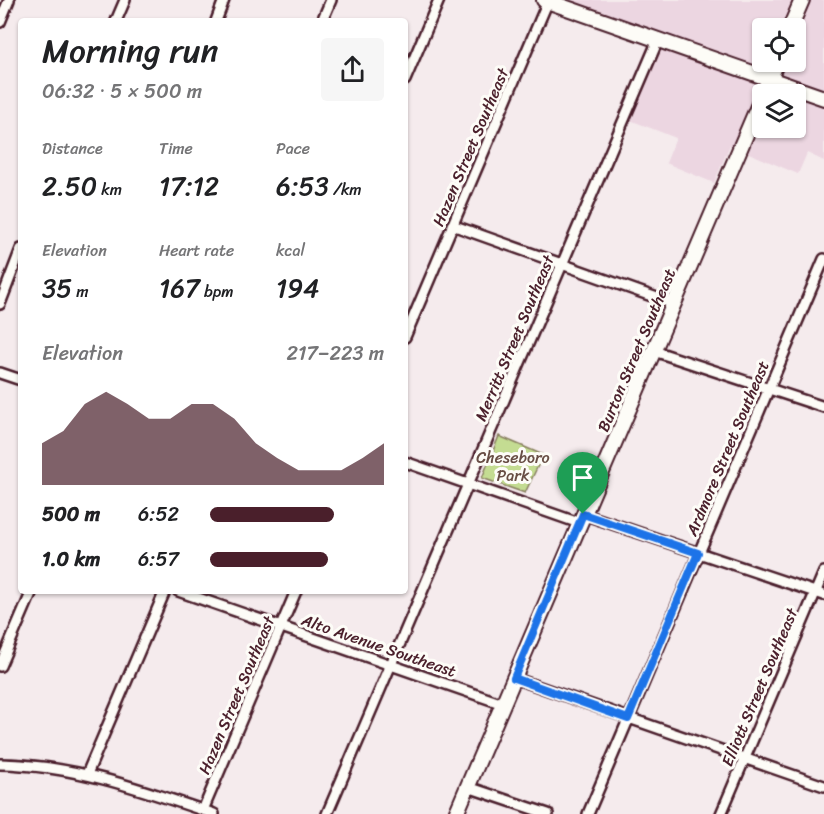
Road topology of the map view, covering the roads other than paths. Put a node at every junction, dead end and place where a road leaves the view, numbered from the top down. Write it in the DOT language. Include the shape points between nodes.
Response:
graph roads {
  1 [pos="9,0"];
  2 [pos="125,0"];
  3 [pos="224,0"];
  4 [pos="331,0"];
  5 [pos="439,0"];
  6 [pos="802,0"];
  7 [pos="546,1"];
  8 [pos="117,18"];
  9 [pos="217,18"];
  10 [pos="323,18"];
  11 [pos="794,18"];
  12 [pos="0,22"];
  13 [pos="658,40"];
  14 [pos="773,72"];
  15 [pos="408,73"];
  16 [pos="769,80"];
  17 [pos="768,84"];
  18 [pos="824,98"];
  19 [pos="752,122"];
  20 [pos="452,225"];
  21 [pos="824,260"];
  22 [pos="18,261"];
  23 [pos="562,264"];
  24 [pos="0,304"];
  25 [pos="674,304"];
  26 [pos="408,330"];
  27 [pos="654,351"];
  28 [pos="0,373"];
  29 [pos="18,379"];
  30 [pos="768,389"];
  31 [pos="824,407"];
  32 [pos="408,463"];
  33 [pos="468,484"];
  34 [pos="581,518"];
  35 [pos="698,553"];
  36 [pos="824,572"];
  37 [pos="820,593"];
  38 [pos="31,594"];
  39 [pos="164,594"];
  40 [pos="187,594"];
  41 [pos="295,594"];
  42 [pos="281,627"];
  43 [pos="391,665"];
  44 [pos="0,666"];
  45 [pos="514,678"];
  46 [pos="503,704"];
  47 [pos="628,719"];
  48 [pos="744,758"];
  49 [pos="0,764"];
  50 [pos="87,774"];
  51 [pos="824,786"];
  52 [pos="468,787"];
  53 [pos="203,810"];
  54 [pos="214,814"];
  55 [pos="327,814"];
  56 [pos="456,814"];
  57 [pos="548,814"];
  58 [pos="588,814"];
  59 [pos="721,814"];
  1 -- 12 [label="street"];
  2 -- 8 [label="street"];
  3 -- 9 [label="street"];
  4 -- 10 [label="street"];
  5 -- 15 [label="street"];
  6 -- 11 [label="main road"];
  7 -- 13 [label="main road"];
  7 -- 20 [label="street, Hazen Street Southeast"];
  13 -- 16 [label="main road"];
  13 -- 23 [label="street, Merritt Street Southeast"];
  14 -- 16 [label="main road, Burton Street Southeast"];
  16 -- 17 [label="main road, Burton Street Southeast"];
  16 -- 18 [label="main road"];
  19 -- 25 [label="main road, Burton Street Southeast"];
  20 -- 23 [label="street"];
  20 -- 26 [label="street, Hazen Street Southeast"];
  21 -- 30 [label="street, Ardmore Street Southeast"];
  22 -- 24 [label="street"];
  23 -- 25 [label="street"];
  23 -- 33 [label="street, Merritt Street Southeast"];
  25 -- 27 [label="main road, Burton Street Southeast"];
  27 -- 30 [label="street"];
  27 -- 34 [label="main road, Burton Street Southeast"];
  28 -- 29 [label="street"];
  30 -- 31 [label="street"];
  30 -- 35 [label="street, Ardmore Street Southeast"];
  32 -- 33 [label="street"];
  33 -- 34 [label="street"];
  33 -- 43 [label="street, Merritt Street Southeast"];
  34 -- 35 [label="street"];
  34 -- 45 [label="main road, Burton Street Southeast"];
  35 -- 37 [label="street"];
  35 -- 47 [label="street, Ardmore Street Southeast"];
  36 -- 37 [label="street, Elliott Street Southeast"];
  37 -- 48 [label="street, Elliott Street Southeast"];
  38 -- 44 [label="street"];
  39 -- 50 [label="street"];
  40 -- 42 [label="street, Alto Avenue Southeast"];
  41 -- 42 [label="street, Hazen Street Southeast"];
  42 -- 43 [label="street, Alto Avenue Southeast"];
  42 -- 53 [label="street, Hazen Street Southeast"];
  43 -- 46 [label="street, Alto Avenue Southeast"];
  43 -- 55 [label="street, Merritt Street Southeast"];
  45 -- 46 [label="main road, Burton Street Southeast"];
  45 -- 47 [label="street"];
  46 -- 52 [label="main road, Burton Street Southeast"];
  47 -- 48 [label="street"];
  47 -- 58 [label="street, Ardmore Street Southeast"];
  48 -- 51 [label="street"];
  48 -- 59 [label="street, Elliott Street Southeast"];
  49 -- 50 [label="street"];
  50 -- 53 [label="street"];
  52 -- 56 [label="main road, Burton Street Southeast"];
  52 -- 57 [label="street"];
  53 -- 54 [label="street"];
}
